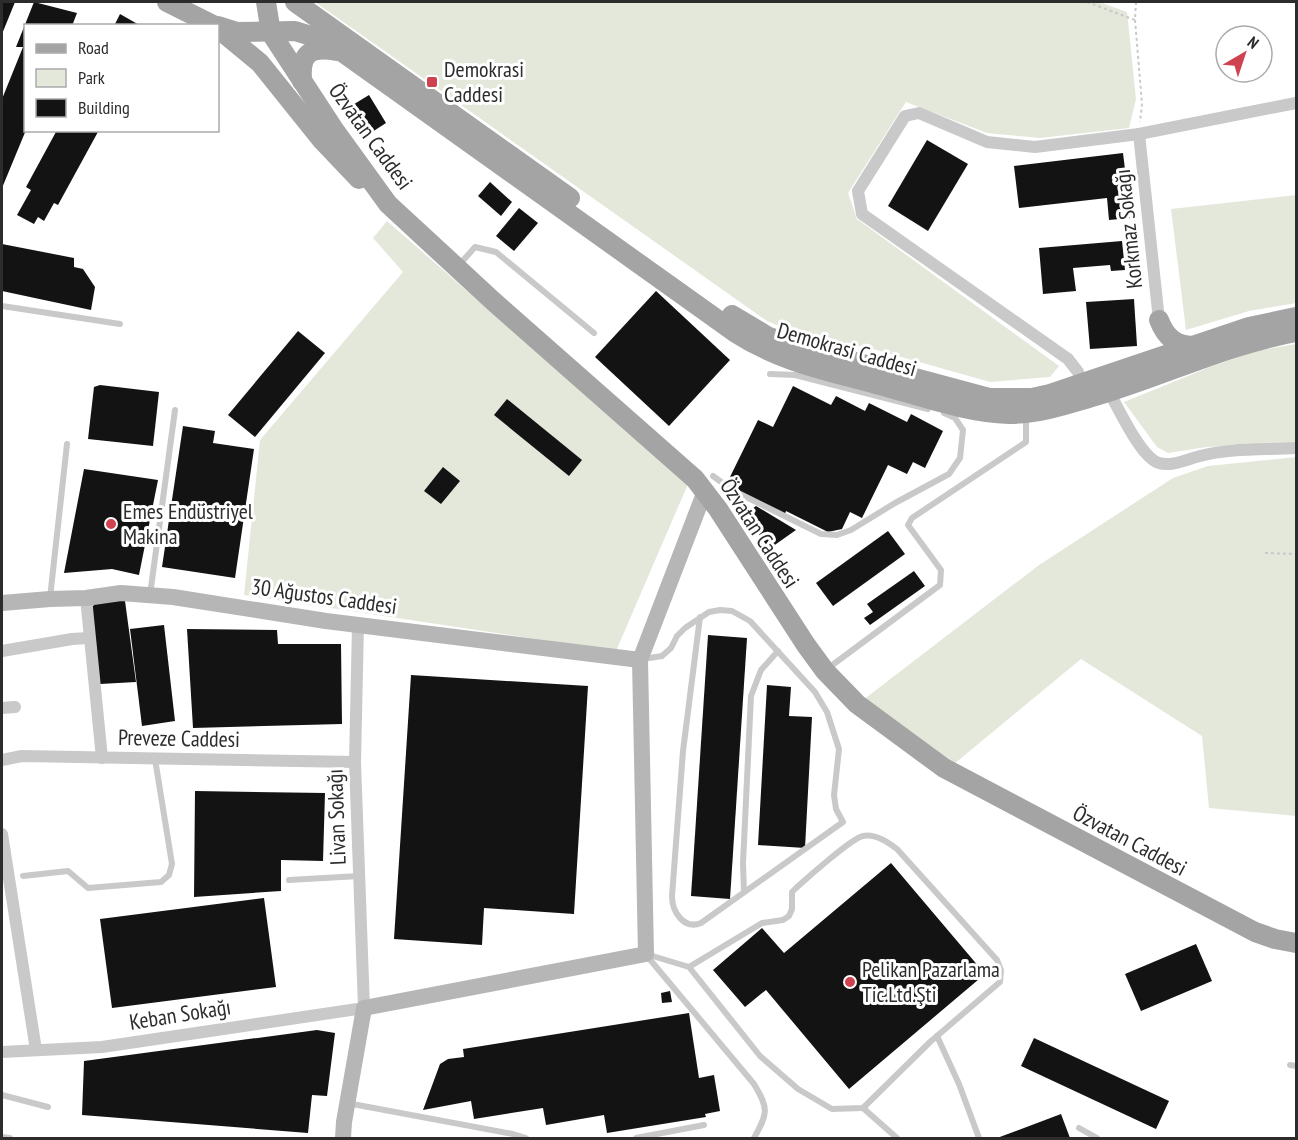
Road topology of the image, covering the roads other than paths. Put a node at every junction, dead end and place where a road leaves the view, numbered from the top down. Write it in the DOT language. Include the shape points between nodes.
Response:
graph roads {
  1 [pos="167,2"];
  2 [pos="190,2"];
  3 [pos="295,2"];
  4 [pos="266,5"];
  5 [pos="212,24"];
  6 [pos="213,24"];
  7 [pos="219,27"];
  8 [pos="219,29"];
  9 [pos="237,32"];
  10 [pos="271,33"];
  11 [pos="341,52"];
  12 [pos="302,81"];
  13 [pos="1296,103"];
  14 [pos="1139,134"];
  15 [pos="388,204"];
  16 [pos="457,268"];
  17 [pos="2,306"];
  18 [pos="1296,317"];
  19 [pos="1159,320"];
  20 [pos="120,324"];
  21 [pos="1296,332"];
  22 [pos="594,333"];
  23 [pos="1195,346"];
  24 [pos="1148,362"];
  25 [pos="770,374"];
  26 [pos="1082,385"];
  27 [pos="1109,392"];
  28 [pos="174,410"];
  29 [pos="1026,413"];
  30 [pos="67,444"];
  31 [pos="1296,448"];
  32 [pos="709,483"];
  33 [pos="150,595"];
  34 [pos="86,598"];
  35 [pos="50,599"];
  36 [pos="2,603"];
  37 [pos="700,617"];
  38 [pos="358,625"];
  39 [pos="89,638"];
  40 [pos="2,651"];
  41 [pos="778,651"];
  42 [pos="640,660"];
  43 [pos="825,671"];
  44 [pos="15,707"];
  45 [pos="2,708"];
  46 [pos="102,758"];
  47 [pos="155,759"];
  48 [pos="2,760"];
  49 [pos="355,762"];
  50 [pos="2,834"];
  51 [pos="22,876"];
  52 [pos="359,876"];
  53 [pos="289,880"];
  54 [pos="744,892"];
  55 [pos="1296,943"];
  56 [pos="646,954"];
  57 [pos="689,968"];
  58 [pos="364,1008"];
  59 [pos="937,1036"];
  60 [pos="36,1050"];
  61 [pos="2,1052"];
  62 [pos="2,1095"];
  63 [pos="347,1103"];
  64 [pos="48,1107"];
  65 [pos="863,1108"];
  66 [pos="704,1125"];
  67 [pos="1079,1128"];
  68 [pos="2,1137"];
  69 [pos="10,1138"];
  70 [pos="344,1138"];
  71 [pos="526,1138"];
  72 [pos="636,1138"];
  73 [pos="754,1138"];
  74 [pos="897,1138"];
  75 [pos="979,1138"];
  76 [pos="1097,1138"];
  1 -- 5 [label="main road, Demokrasi Caddesi"];
  2 -- 6 [label="main road"];
  3 -- 26 [label="main road, Demokrasi Caddesi" via="767,336 989,398 1032,398"];
  4 -- 9 [label="main road" via="260,19"];
  4 -- 10 [label="main road"];
  7 -- 9 [label="main road, Demokrasi Caddesi"];
  8 -- 15 [label="main road" via="260,63 338,159"];
  9 -- 10 [label="main road, Demokrasi Caddesi"];
  10 -- 11 [label="main road, Demokrasi Caddesi" via="295,31 312,35"];
  10 -- 12 [label="main road, Özvatan Caddesi"];
  11 -- 12 [label="main road" via="321,48 309,53 303,62"];
  11 -- 29 [label="main road, Demokrasi Caddesi" via="758,347 810,366 985,412"];
  12 -- 15 [label="main road, Özvatan Caddesi"];
  13 -- 14 [label="street"];
  14 -- 19 [label="street, Korkmaz Sokağı"];
  14 -- 26 [label="street" via="1035,147 987,142 919,113 905,116 858,191 862,214 1068,359"];
  15 -- 16 [label="main road, Özvatan Caddesi"];
  16 -- 22 [label="lane" via="475,247 496,252"];
  16 -- 32 [label="main road, Özvatan Caddesi" via="681,466"];
  17 -- 20 [label="lane"];
  18 -- 23 [label="main road, Demokrasi Caddesi"];
  19 -- 23 [label="main road" via="1173,341"];
  19 -- 24 [label="main road" via="1157,348"];
  21 -- 27 [label="main road, Demokrasi Caddesi" via="1254,341"];
  23 -- 24 [label="main road, Demokrasi Caddesi"];
  24 -- 26 [label="main road, Demokrasi Caddesi"];
  25 -- 32 [label="lane" via="795,375 951,415 963,430 958,463 943,479 837,535 821,534 732,490"];
  27 -- 29 [label="main road, Demokrasi Caddesi"];
  27 -- 31 [label="street" via="1141,446 1160,463 1219,453"];
  28 -- 33 [label="lane"];
  29 -- 43 [label="lane" via="1026,442 912,518 908,525 941,570 940,585"];
  30 -- 35 [label="lane"];
  32 -- 42 [label="street"];
  32 -- 43 [label="main road, Özvatan Caddesi" via="789,622"];
  33 -- 34 [label="street, 30 Ağustos Caddesi" via="121,593"];
  33 -- 38 [label="street, 30 Ağustos Caddesi"];
  34 -- 35 [label="street, 30 Ağustos Caddesi"];
  34 -- 39 [label="street"];
  35 -- 36 [label="street, 30 Ağustos Caddesi"];
  37 -- 41 [label="lane" via="720,610 738,613"];
  37 -- 42 [label="lane" via="677,636 662,656"];
  37 -- 54 [label="lane" via="682,751 672,903 680,918 694,925"];
  38 -- 42 [label="street, 30 Ağustos Caddesi"];
  38 -- 49 [label="street, Livan Sokağı"];
  39 -- 40 [label="street"];
  39 -- 46 [label="street"];
  41 -- 54 [label="lane" via="761,670 752,696"];
  41 -- 54 [label="lane" via="815,692 831,722 839,749 835,802 843,822"];
  42 -- 56 [label="street"];
  43 -- 55 [label="main road, Özvatan Caddesi" via="857,704 945,768 1255,932"];
  44 -- 45 [label="street"];
  46 -- 47 [label="street, Preveze Caddesi"];
  46 -- 48 [label="street, Preveze Caddesi" via="22,756"];
  47 -- 49 [label="street, Preveze Caddesi"];
  47 -- 51 [label="lane" via="172,864 169,875 161,882 88,888 68,871"];
  49 -- 52 [label="street, Livan Sokağı"];
  50 -- 60 [label="street"];
  52 -- 53 [label="lane"];
  52 -- 58 [label="street, Livan Sokağı"];
  56 -- 57 [label="lane"];
  56 -- 58 [label="street"];
  56 -- 73 [label="lane" via="754,1084 766,1104 764,1121"];
  57 -- 59 [label="lane" via="762,923 789,916 792,892 861,836 882,839 897,849 1000,965 1000,982"];
  57 -- 65 [label="lane" via="760,1056 798,1089 832,1109"];
  58 -- 60 [label="street, Keban Sokağı" via="102,1047"];
  58 -- 63 [label="street"];
  59 -- 65 [label="lane"];
  59 -- 75 [label="lane"];
  60 -- 61 [label="street, Keban Sokağı"];
  62 -- 64 [label="lane"];
  63 -- 70 [label="street"];
  63 -- 71 [label="lane"];
  65 -- 74 [label="lane"];
  66 -- 72 [label="lane"];
  67 -- 76 [label="lane"];
  68 -- 69 [label="lane"];
}
